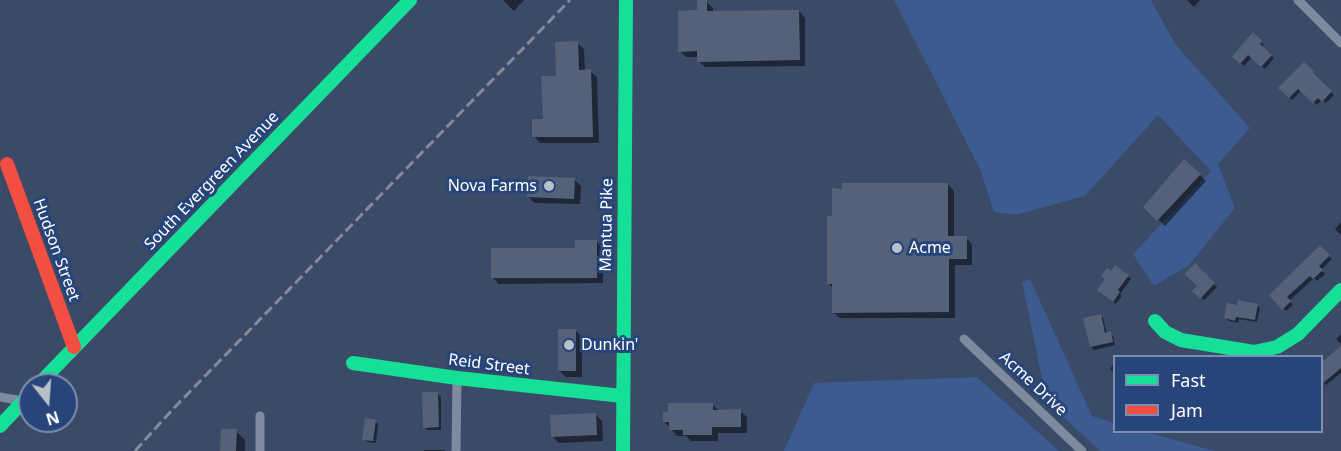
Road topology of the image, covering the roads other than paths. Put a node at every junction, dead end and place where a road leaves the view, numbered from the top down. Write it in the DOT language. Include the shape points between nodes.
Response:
graph roads {
  1 [pos="410,0"];
  2 [pos="626,0"];
  3 [pos="1298,0"];
  4 [pos="1341,43"];
  5 [pos="7,164"];
  6 [pos="1341,290"];
  7 [pos="1155,321"];
  8 [pos="964,339"];
  9 [pos="74,347"];
  10 [pos="353,363"];
  11 [pos="49,373"];
  12 [pos="457,378"];
  13 [pos="622,396"];
  14 [pos="0,397"];
  15 [pos="18,398"];
  16 [pos="18,407"];
  17 [pos="260,416"];
  18 [pos="0,426"];
  19 [pos="260,451"];
  20 [pos="456,451"];
  21 [pos="623,451"];
  22 [pos="1082,451"];
  1 -- 9 [label="main road, South Evergreen Avenue"];
  2 -- 13 [label="main road, Mantua Pike"];
  3 -- 4 [label="street"];
  5 -- 9 [label="main road, Hudson Street"];
  6 -- 7 [label="main road" via="1298,334 1277,347 1254,352 1181,340"];
  8 -- 22 [label="street, Acme Drive"];
  9 -- 11 [label="main road, South Evergreen Avenue"];
  10 -- 12 [label="main road, Reid Street"];
  12 -- 13 [label="main road, Reid Street"];
  12 -- 20 [label="street"];
  13 -- 21 [label="main road, Mantua Pike"];
  14 -- 15 [label="street"];
  16 -- 18 [label="main road"];
  17 -- 19 [label="street"];
}
